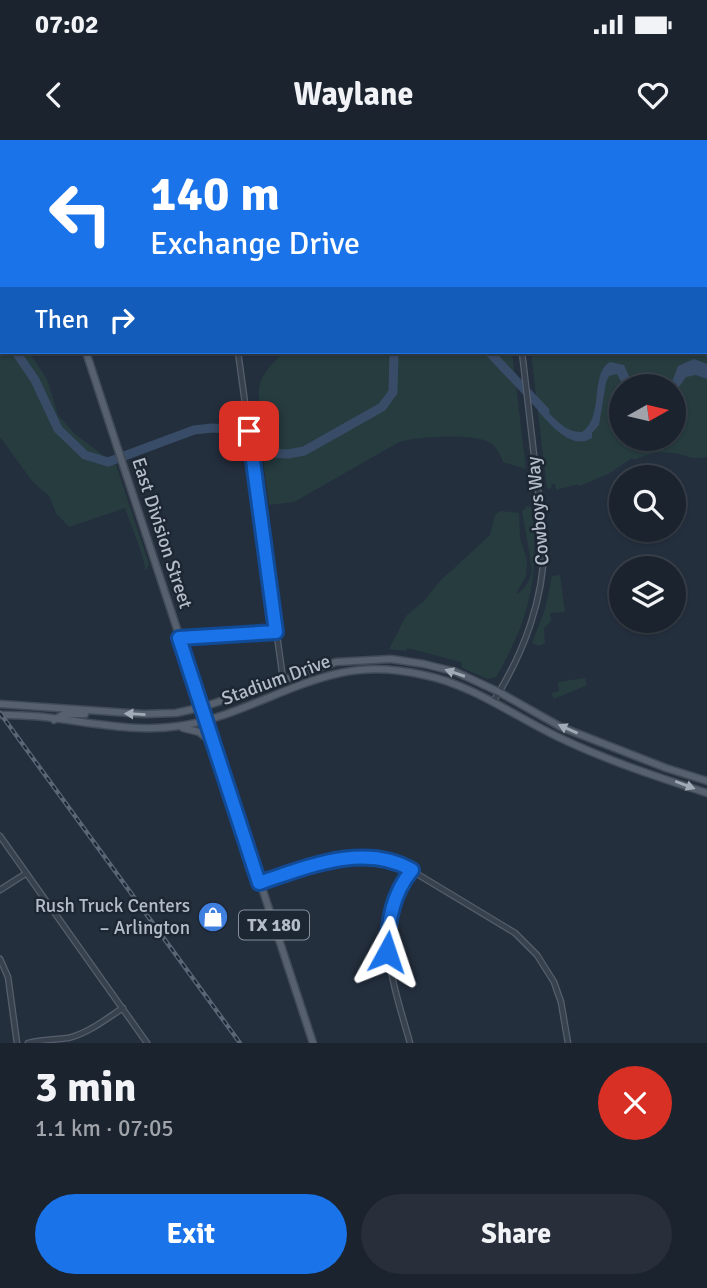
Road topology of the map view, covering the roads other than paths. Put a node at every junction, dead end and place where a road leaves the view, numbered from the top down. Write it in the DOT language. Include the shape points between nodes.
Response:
graph roads {
  1 [pos="87,354"];
  2 [pos="238,354"];
  3 [pos="522,354"];
  4 [pos="276,632"];
  5 [pos="179,638"];
  6 [pos="378,659"];
  7 [pos="377,670"];
  8 [pos="283,679"];
  9 [pos="499,692"];
  10 [pos="492,703"];
  11 [pos="0,704"];
  12 [pos="202,707"];
  13 [pos="101,712"];
  14 [pos="0,715"];
  15 [pos="54,720"];
  16 [pos="207,721"];
  17 [pos="178,727"];
  18 [pos="215,746"];
  19 [pos="666,768"];
  20 [pos="662,777"];
  21 [pos="707,781"];
  22 [pos="707,793"];
  23 [pos="0,836"];
  24 [pos="412,870"];
  25 [pos="25,874"];
  26 [pos="259,883"];
  27 [pos="0,890"];
  28 [pos="0,959"];
  29 [pos="122,1008"];
  30 [pos="17,1043"];
  31 [pos="28,1043"];
  32 [pos="147,1043"];
  33 [pos="313,1043"];
  34 [pos="410,1043"];
  35 [pos="568,1043"];
  1 -- 5 [label="main road, East Division Street / TX 180"];
  2 -- 4 [label="street"];
  3 -- 9 [label="street, Cowboys Way" via="544,541 541,587 523,642"];
  4 -- 5 [label="street"];
  4 -- 8 [label="street"];
  5 -- 12 [label="main road, East Division Street / TX 180"];
  6 -- 7 [label="main road"];
  6 -- 8 [label="main road, Stadium Drive" via="336,662"];
  9 -- 6 [label="main road, Stadium Drive, one-way" via="456,672"];
  7 -- 10 [label="main road, Stadium Drive" via="442,679"];
  7 -- 16 [label="main road, Stadium Drive" via="320,678"];
  8 -- 12 [label="main road, Stadium Drive"];
  9 -- 10 [label="street, Cowboys Way"];
  19 -- 9 [label="main road, Stadium Drive, one-way" via="561,727"];
  10 -- 20 [label="main road, Stadium Drive" via="557,737"];
  11 -- 13 [label="main road, Stadium Drive"];
  12 -- 13 [label="main road, Stadium Drive, one-way" via="153,715"];
  12 -- 16 [label="main road, East Division Street / TX 180"];
  13 -- 15 [label="main road" via="64,714"];
  14 -- 15 [label="main road, Stadium Drive"];
  15 -- 17 [label="main road, Stadium Drive"];
  16 -- 17 [label="main road, Stadium Drive"];
  16 -- 18 [label="main road, East Division Street / TX 180"];
  17 -- 18 [label="main road" via="199,732"];
  18 -- 26 [label="main road, East Division Street / TX 180"];
  19 -- 20 [label="main road"];
  19 -- 21 [label="main road, Stadium Drive"];
  20 -- 22 [label="main road, Stadium Drive, one-way"];
  23 -- 25 [label="street"];
  24 -- 26 [label="street" via="377,858 357,858 324,862"];
  24 -- 34 [label="street" via="394,902 387,952"];
  24 -- 35 [label="street" via="515,933 537,955 554,982"];
  25 -- 27 [label="street"];
  25 -- 29 [label="street"];
  26 -- 33 [label="main road, East Division Street / TX 180"];
  28 -- 30 [label="street" via="8,977"];
  29 -- 31 [label="street" via="68,1038"];
  29 -- 32 [label="street"];
}
